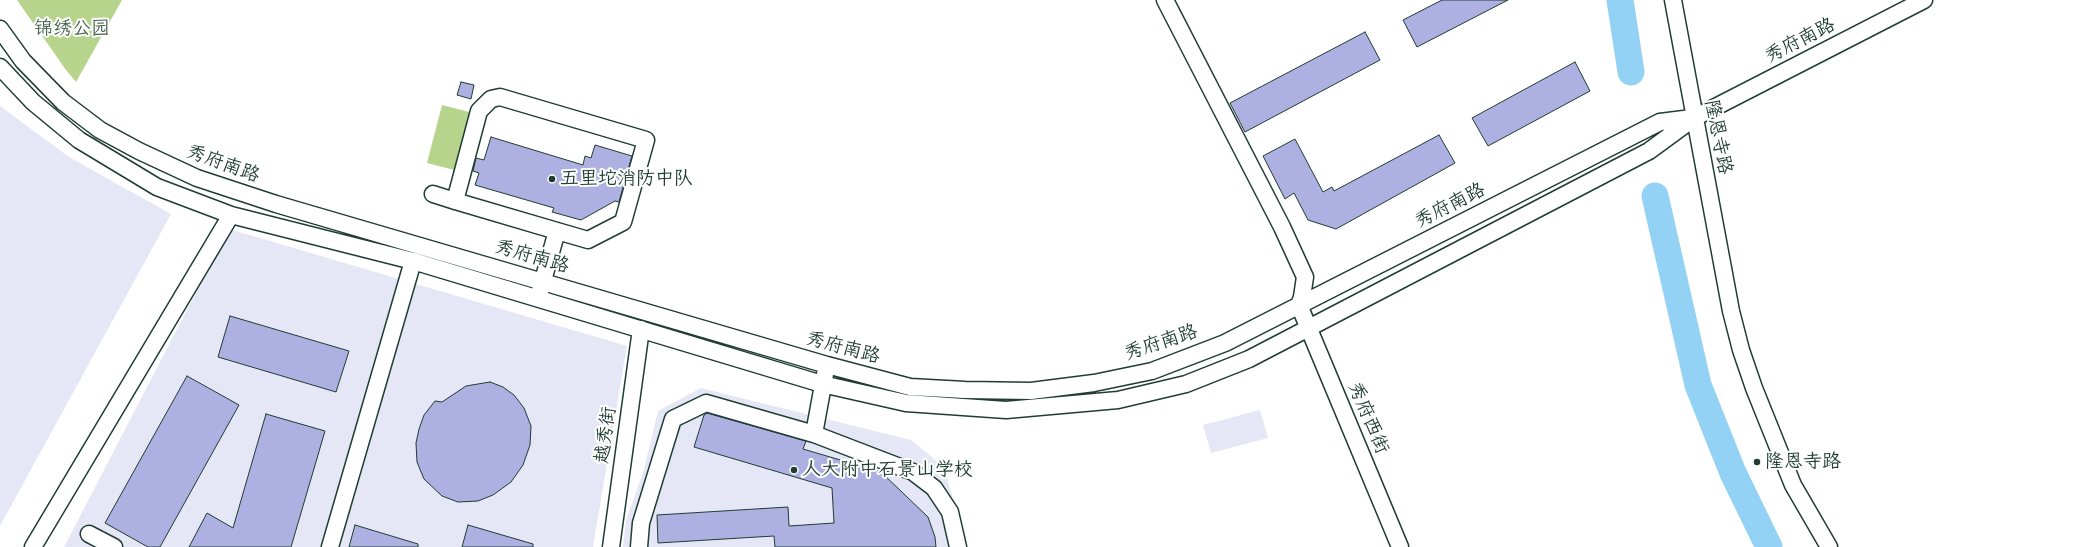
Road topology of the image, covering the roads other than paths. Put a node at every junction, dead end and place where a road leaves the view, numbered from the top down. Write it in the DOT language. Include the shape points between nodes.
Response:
graph roads {
  1 [pos="1165,0"];
  2 [pos="1673,0"];
  3 [pos="1924,0"];
  4 [pos="0,29"];
  5 [pos="0,67"];
  6 [pos="1694,118"];
  7 [pos="433,194"];
  8 [pos="455,201"];
  9 [pos="231,215"];
  10 [pos="557,231"];
  11 [pos="413,261"];
  12 [pos="543,281"];
  13 [pos="538,298"];
  14 [pos="1299,305"];
  15 [pos="1309,328"];
  16 [pos="641,329"];
  17 [pos="827,365"];
  18 [pos="822,384"];
  19 [pos="814,434"];
  20 [pos="89,534"];
  21 [pos="33,547"];
  22 [pos="114,547"];
  23 [pos="330,547"];
  24 [pos="611,547"];
  25 [pos="639,547"];
  26 [pos="958,547"];
  27 [pos="1400,547"];
  28 [pos="1829,547"];
  1 -- 14 [label="street" via="1282,227 1305,277"];
  2 -- 6 [label="street, 隆恩寺路"];
  3 -- 6 [label="street, 秀府南路"];
  4 -- 12 [label="street, 秀府南路" via="23,61 63,102 100,130 197,178 276,204"];
  5 -- 9 [label="street, 秀府南路" via="33,102 79,140 157,187"];
  6 -- 14 [label="street, 秀府南路" via="1660,122"];
  6 -- 15 [label="street, 秀府南路" via="1649,151"];
  6 -- 28 [label="street, 隆恩寺路" via="1731,311 1741,350 1793,485"];
  7 -- 8 [label="street"];
  8 -- 10 [label="street"];
  8 -- 10 [label="street" via="479,111 492,99 500,97 646,140 623,222 588,240"];
  9 -- 11 [label="street, 秀府南路"];
  9 -- 21 [label="street"];
  10 -- 12 [label="street"];
  11 -- 13 [label="street, 秀府南路"];
  11 -- 23 [label="street"];
  12 -- 13 [label="street"];
  12 -- 17 [label="street, 秀府南路"];
  13 -- 16 [label="street, 秀府南路"];
  14 -- 15 [label="street, 秀府西街"];
  14 -- 17 [label="street, 秀府南路" via="1218,346 1152,371 1094,383 1031,391 910,387"];
  15 -- 18 [label="street, 秀府南路" via="1249,359 1186,384 1118,400 1006,410 906,403"];
  15 -- 27 [label="street, 秀府西街"];
  16 -- 18 [label="street, 秀府南路"];
  16 -- 24 [label="street, 越秀街"];
  17 -- 18 [label="street"];
  18 -- 19 [label="street"];
  19 -- 25 [label="street" via="706,403 673,419 641,523"];
  19 -- 26 [label="street" via="913,472 934,488 950,512"];
  20 -- 22 [label="street"];
}
